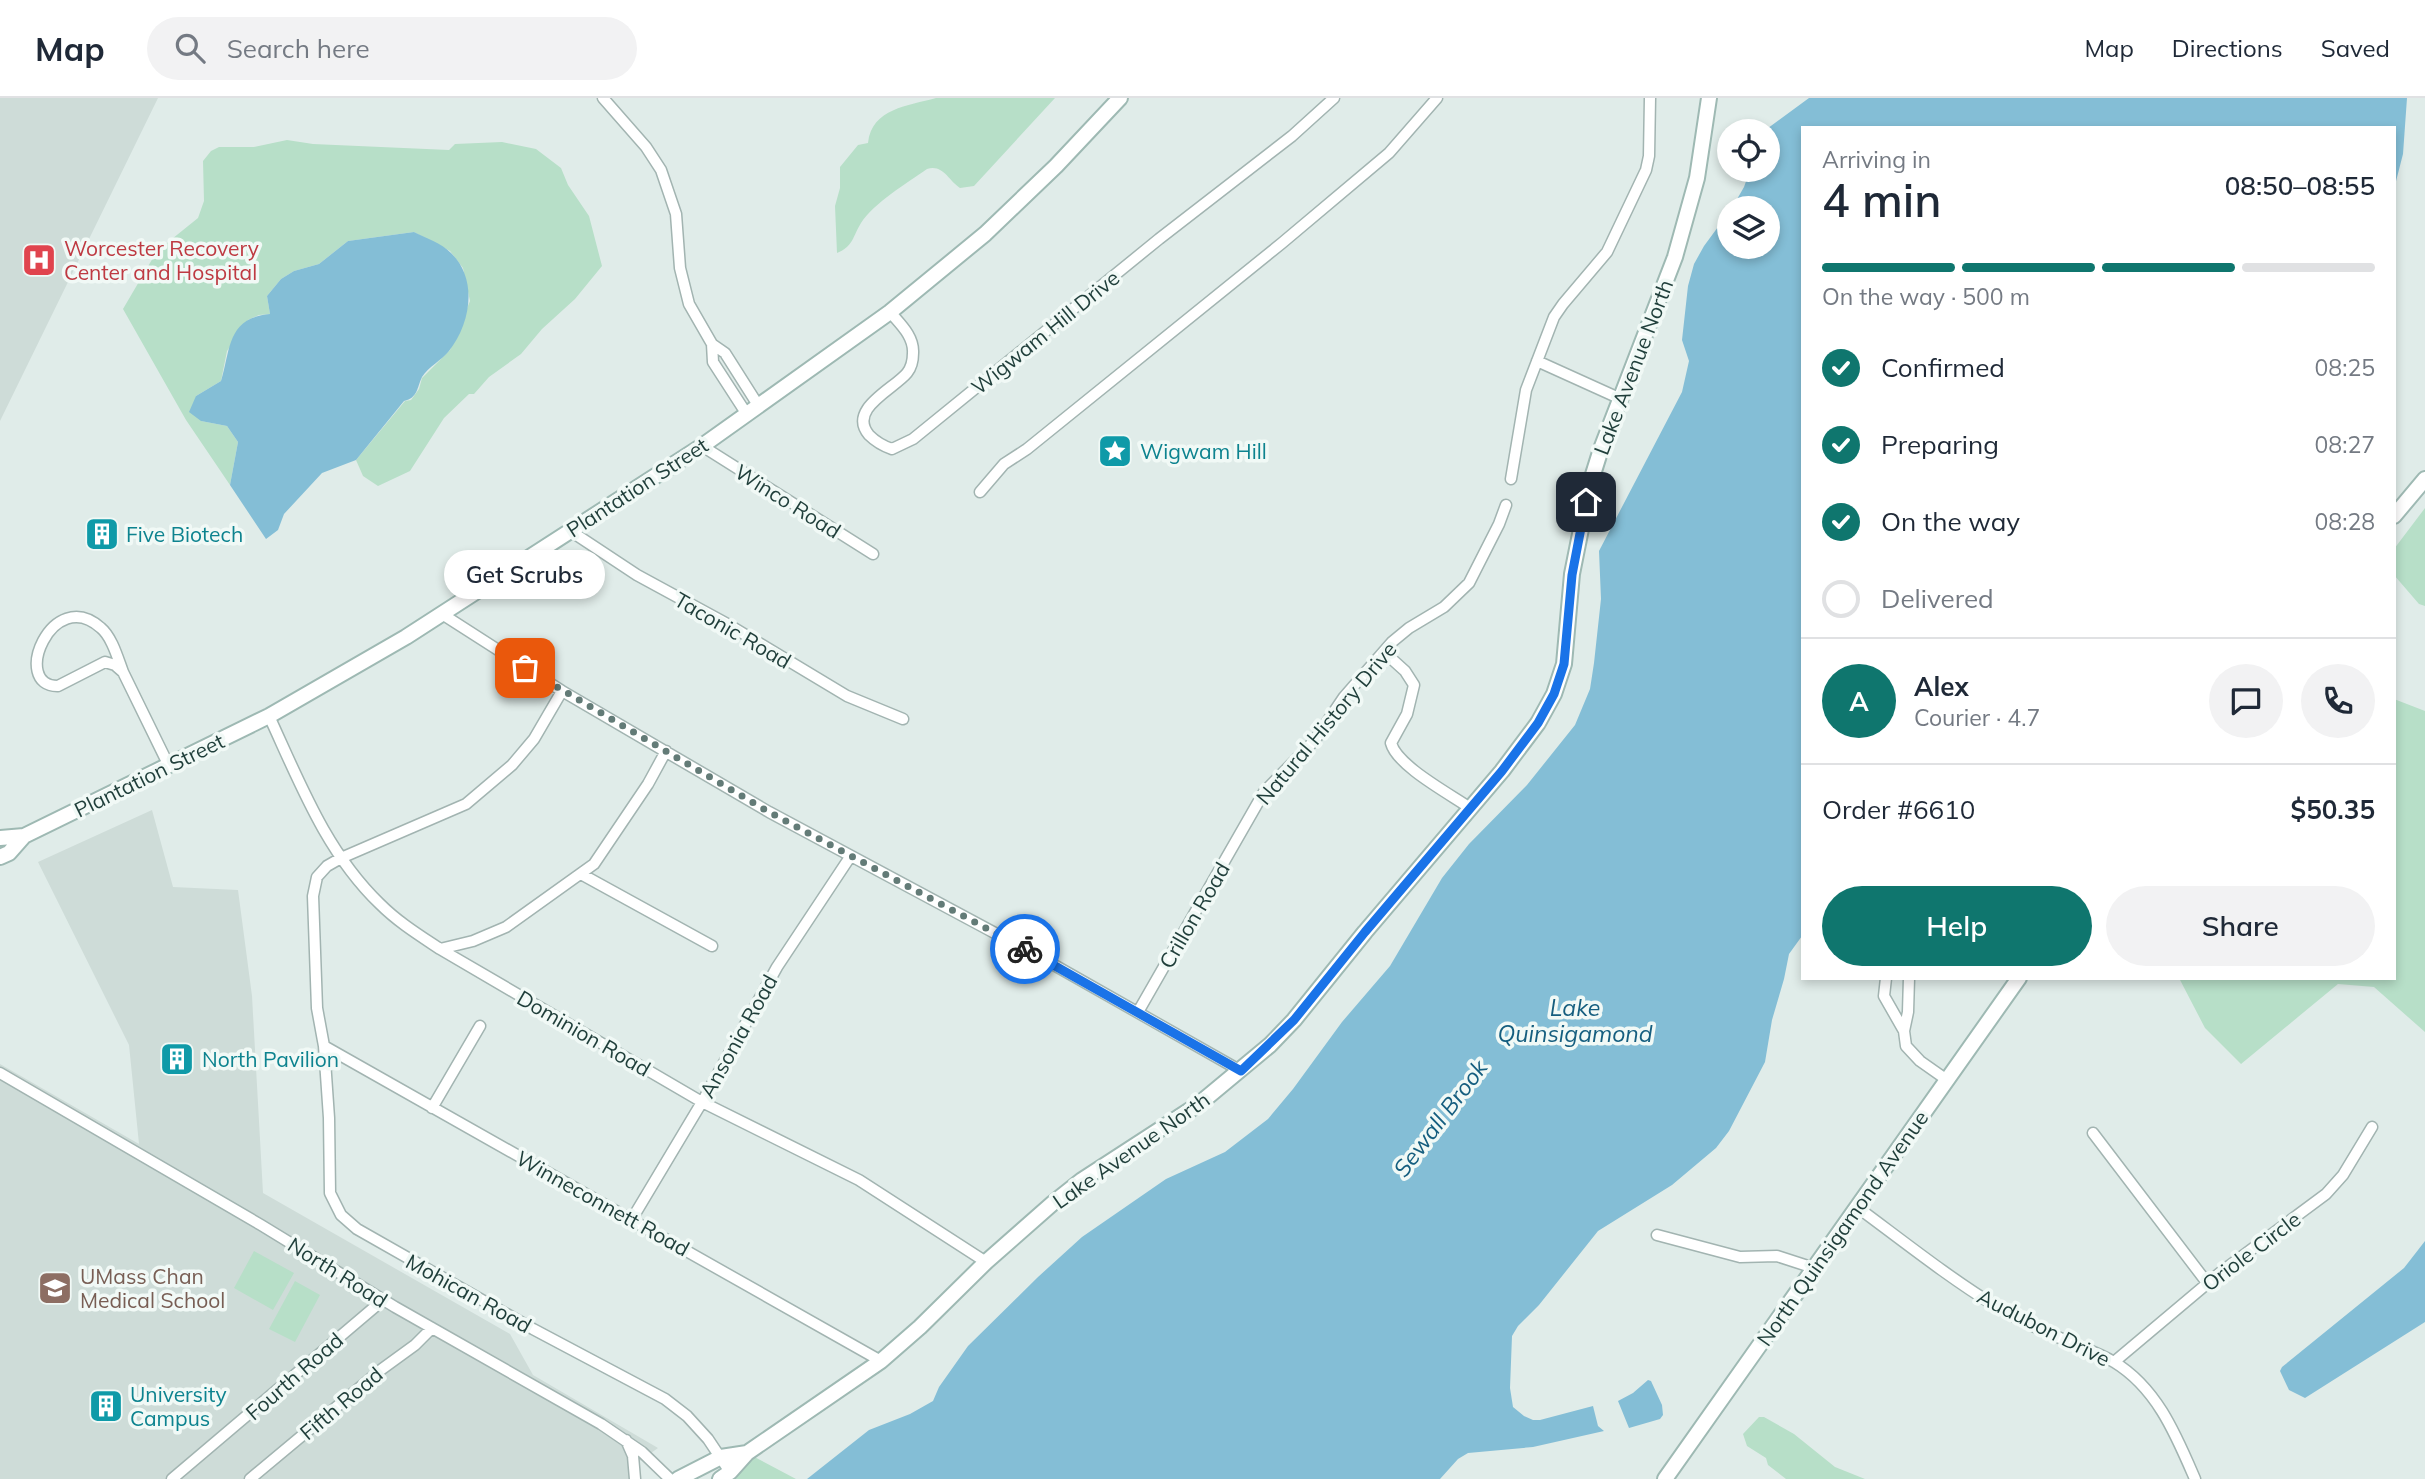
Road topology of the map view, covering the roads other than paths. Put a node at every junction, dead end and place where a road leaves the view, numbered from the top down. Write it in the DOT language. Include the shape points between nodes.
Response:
graph roads {
  1 [pos="603,98"];
  2 [pos="1120,98"];
  3 [pos="1334,98"];
  4 [pos="1437,98"];
  5 [pos="1650,98"];
  6 [pos="1709,98"];
  7 [pos="890,312"];
  8 [pos="712,344"];
  9 [pos="1537,361"];
  10 [pos="1622,399"];
  11 [pos="752,409"];
  12 [pos="702,446"];
  13 [pos="1511,479"];
  14 [pos="2425,479"];
  15 [pos="980,492"];
  16 [pos="1506,505"];
  17 [pos="2396,514"];
  18 [pos="569,530"];
  19 [pos="873,554"];
  20 [pos="442,614"];
  21 [pos="1384,652"];
  22 [pos="123,672"];
  23 [pos="562,691"];
  24 [pos="270,716"];
  25 [pos="902,719"];
  26 [pos="666,751"];
  27 [pos="169,765"];
  28 [pos="1470,808"];
  29 [pos="1249,817"];
  30 [pos="24,835"];
  31 [pos="0,838"];
  32 [pos="0,857"];
  33 [pos="850,857"];
  34 [pos="341,858"];
  35 [pos="582,874"];
  36 [pos="712,946"];
  37 [pos="440,949"];
  38 [pos="1886,980"];
  39 [pos="1909,980"];
  40 [pos="2018,980"];
  41 [pos="1138,1012"];
  42 [pos="480,1026"];
  43 [pos="1903,1031"];
  44 [pos="324,1046"];
  45 [pos="1241,1071"];
  46 [pos="0,1073"];
  47 [pos="1947,1080"];
  48 [pos="702,1102"];
  49 [pos="432,1108"];
  50 [pos="2372,1127"];
  51 [pos="2093,1133"];
  52 [pos="1857,1207"];
  53 [pos="632,1219"];
  54 [pos="1657,1235"];
  55 [pos="986,1262"];
  56 [pos="1814,1268"];
  57 [pos="2208,1284"];
  58 [pos="383,1300"];
  59 [pos="432,1328"];
  60 [pos="881,1361"];
  61 [pos="2114,1362"];
  62 [pos="626,1440"];
  63 [pos="747,1453"];
  64 [pos="721,1457"];
  65 [pos="725,1475"];
  66 [pos="1669,1478"];
  67 [pos="172,1479"];
  68 [pos="250,1479"];
  69 [pos="635,1479"];
  70 [pos="670,1479"];
  71 [pos="678,1479"];
  72 [pos="2195,1479"];
  1 -- 8 [label="street" via="646,147 665,177 676,214 685,293"];
  2 -- 7 [label="main road, Plantation Street" via="1009,213"];
  3 -- 7 [label="street, Wigwam Hill Drive" via="913,439 892,449 873,438 863,422 871,403 908,372 912,362 909,335"];
  4 -- 15 [label="street" via="1389,153 1199,311 1004,464"];
  5 -- 9 [label="street" via="1649,156 1641,182 1607,252 1554,317"];
  6 -- 10 [label="main road, Lake Avenue North" via="1697,178 1683,231"];
  7 -- 11 [label="main road, Plantation Street"];
  8 -- 11 [label="street" via="725,353"];
  8 -- 11 [label="street" via="713,362"];
  9 -- 10 [label="street"];
  9 -- 13 [label="street" via="1526,390"];
  10 -- 28 [label="main road, Lake Avenue North" via="1595,466 1581,520 1564,664 1557,687 1538,723"];
  11 -- 12 [label="main road, Plantation Street"];
  12 -- 18 [label="main road, Plantation Street"];
  12 -- 19 [label="street, Winco Road"];
  14 -- 17 [label="main road"];
  16 -- 21 [label="street, Natural History Drive" via="1469,583"];
  18 -- 20 [label="main road, Plantation Street"];
  18 -- 25 [label="street, Taconic Road" via="636,575 848,696"];
  20 -- 23 [label="street"];
  20 -- 24 [label="main road, Plantation Street"];
  21 -- 28 [label="street" via="1414,685 1393,748 1416,771"];
  21 -- 29 [label="street, Natural History Drive" via="1344,697 1315,740 1272,783"];
  22 -- 22 [label="street" via="105,662 51,686 37,675 37,656 54,625 69,617 83,618 103,628"];
  22 -- 27 [label="street"];
  23 -- 26 [label="street"];
  23 -- 34 [label="street, Mohican Road" via="534,739 512,765 466,804"];
  24 -- 27 [label="main road, Plantation Street"];
  24 -- 34 [label="street, Dominion Road" via="319,823"];
  26 -- 33 [label="street"];
  26 -- 35 [label="street" via="605,851"];
  27 -- 30 [label="main road, Plantation Street"];
  28 -- 45 [label="main road, Lake Avenue North" via="1294,1020"];
  29 -- 41 [label="street, Crillon Road"];
  30 -- 31 [label="main road, Plantation Street"];
  30 -- 32 [label="main road, Plantation Street"];
  33 -- 41 [label="street"];
  33 -- 48 [label="street, Ansonia Road" via="777,967"];
  34 -- 37 [label="street, Dominion Road" via="381,905"];
  34 -- 44 [label="street, Mohican Road" via="317,877 313,897 317,1008"];
  35 -- 36 [label="street"];
  35 -- 37 [label="street" via="506,927"];
  37 -- 48 [label="street, Dominion Road"];
  38 -- 43 [label="street" via="1884,996"];
  39 -- 43 [label="street"];
  40 -- 47 [label="main road, North Quinsigamond Avenue"];
  41 -- 45 [label="street"];
  42 -- 49 [label="street"];
  43 -- 47 [label="street" via="1910,1051"];
  44 -- 49 [label="street, Winneconnett Road"];
  44 -- 64 [label="street, Mohican Road" via="330,1193 346,1220 445,1280 665,1399 687,1416"];
  45 -- 55 [label="main road, Lake Avenue North" via="1067,1191"];
  46 -- 58 [label="street, North Road"];
  47 -- 52 [label="main road, North Quinsigamond Avenue"];
  48 -- 53 [label="street, Ansonia Road"];
  48 -- 55 [label="street, Dominion Road" via="859,1180"];
  49 -- 53 [label="street, Winneconnett Road"];
  50 -- 57 [label="street, Oriole Circle" via="2326,1194"];
  51 -- 57 [label="street"];
  52 -- 56 [label="main road, North Quinsigamond Avenue"];
  52 -- 61 [label="street, Audubon Drive" via="2000,1309"];
  53 -- 60 [label="street, Winneconnett Road"];
  54 -- 56 [label="street" via="1740,1257 1777,1256"];
  55 -- 60 [label="main road, Lake Avenue North"];
  56 -- 66 [label="main road, North Quinsigamond Avenue"];
  57 -- 61 [label="street, Oriole Circle"];
  58 -- 59 [label="street, North Road"];
  58 -- 67 [label="street, Fourth Road"];
  59 -- 62 [label="street, North Road"];
  59 -- 68 [label="street, Fifth Road"];
  60 -- 63 [label="main road, Lake Avenue North"];
  61 -- 72 [label="street, Audubon Drive" via="2143,1386 2164,1412"];
  62 -- 69 [label="street"];
  62 -- 70 [label="street, North Road"];
  63 -- 64 [label="main road, Lake Avenue North"];
  63 -- 65 [label="main road, Lake Avenue North"];
  64 -- 65 [label="street, Mohican Road"];
  64 -- 71 [label="main road, Lake Avenue North"];
}
